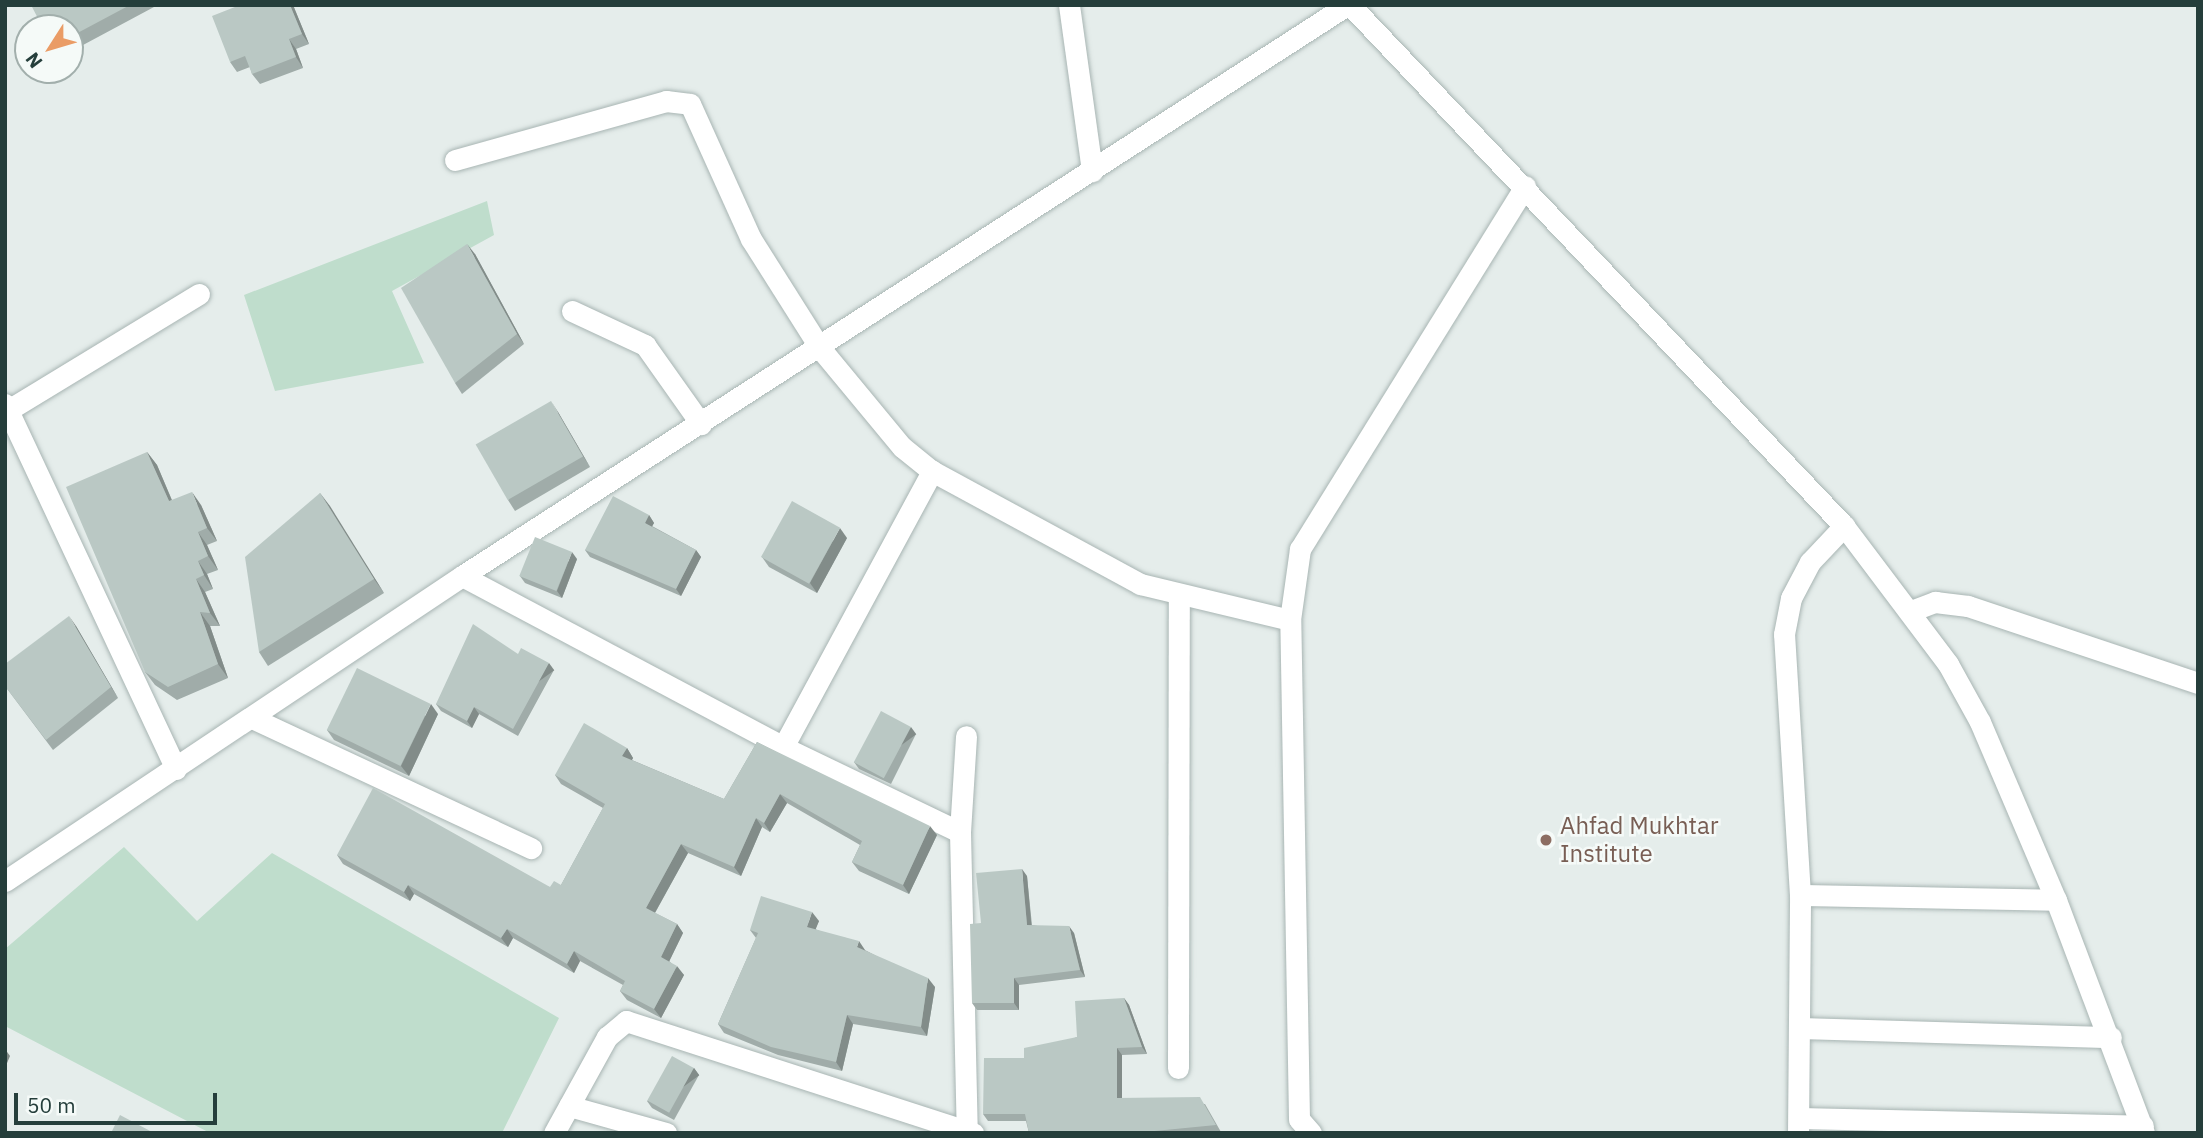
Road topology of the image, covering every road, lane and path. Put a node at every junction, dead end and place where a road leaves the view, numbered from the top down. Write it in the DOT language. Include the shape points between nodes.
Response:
graph roads {
  1 [pos="1069,5"];
  2 [pos="1349,5"];
  3 [pos="455,160"];
  4 [pos="1092,171"];
  5 [pos="1525,186"];
  6 [pos="199,294"];
  7 [pos="572,311"];
  8 [pos="820,348"];
  9 [pos="6,409"];
  10 [pos="701,424"];
  11 [pos="932,471"];
  12 [pos="1844,526"];
  13 [pos="461,576"];
  14 [pos="1179,598"];
  15 [pos="1910,611"];
  16 [pos="1290,620"];
  17 [pos="2198,683"];
  18 [pos="252,718"];
  19 [pos="967,736"];
  20 [pos="783,747"];
  21 [pos="176,769"];
  22 [pos="960,832"];
  23 [pos="531,848"];
  24 [pos="5,881"];
  25 [pos="1800,895"];
  26 [pos="2056,900"];
  27 [pos="1802,1028"];
  28 [pos="2111,1037"];
  29 [pos="1178,1068"];
  30 [pos="569,1106"];
  31 [pos="1798,1126"];
  32 [pos="2143,1130"];
  33 [pos="970,1132"];
  34 [pos="554,1133"];
  35 [pos="666,1133"];
  36 [pos="1311,1133"];
  1 -- 4 [label="street"];
  2 -- 4 [label="street"];
  2 -- 5 [label="street"];
  3 -- 8 [label="street" via="680,99 696,113 751,239"];
  4 -- 8 [label="street"];
  5 -- 12 [label="street"];
  5 -- 16 [label="street" via="1309,528"];
  6 -- 9 [label="street"];
  7 -- 10 [label="street" via="645,345"];
  8 -- 10 [label="street"];
  8 -- 11 [label="street" via="872,417"];
  9 -- 21 [label="street"];
  10 -- 13 [label="street"];
  11 -- 14 [label="street" via="1108,568"];
  11 -- 20 [label="street"];
  12 -- 15 [label="street"];
  12 -- 25 [label="street" via="1810,562 1791,598 1784,634"];
  13 -- 18 [label="street"];
  13 -- 20 [label="street"];
  14 -- 16 [label="street"];
  14 -- 29 [label="street"];
  15 -- 17 [label="street" via="1936,602 1969,606"];
  15 -- 26 [label="street" via="1980,722"];
  16 -- 36 [label="street" via="1299,1119"];
  18 -- 21 [label="street"];
  18 -- 23 [label="street"];
  19 -- 22 [label="street"];
  20 -- 22 [label="street"];
  21 -- 24 [label="street"];
  22 -- 33 [label="street"];
  25 -- 26 [label="street"];
  25 -- 27 [label="street"];
  26 -- 28 [label="street"];
  27 -- 28 [label="street"];
  27 -- 31 [label="street"];
  28 -- 32 [label="street"];
  30 -- 33 [label="street" via="607,1037 626,1021"];
  30 -- 34 [label="street"];
  30 -- 35 [label="street"];
  31 -- 32 [label="street"];
}
